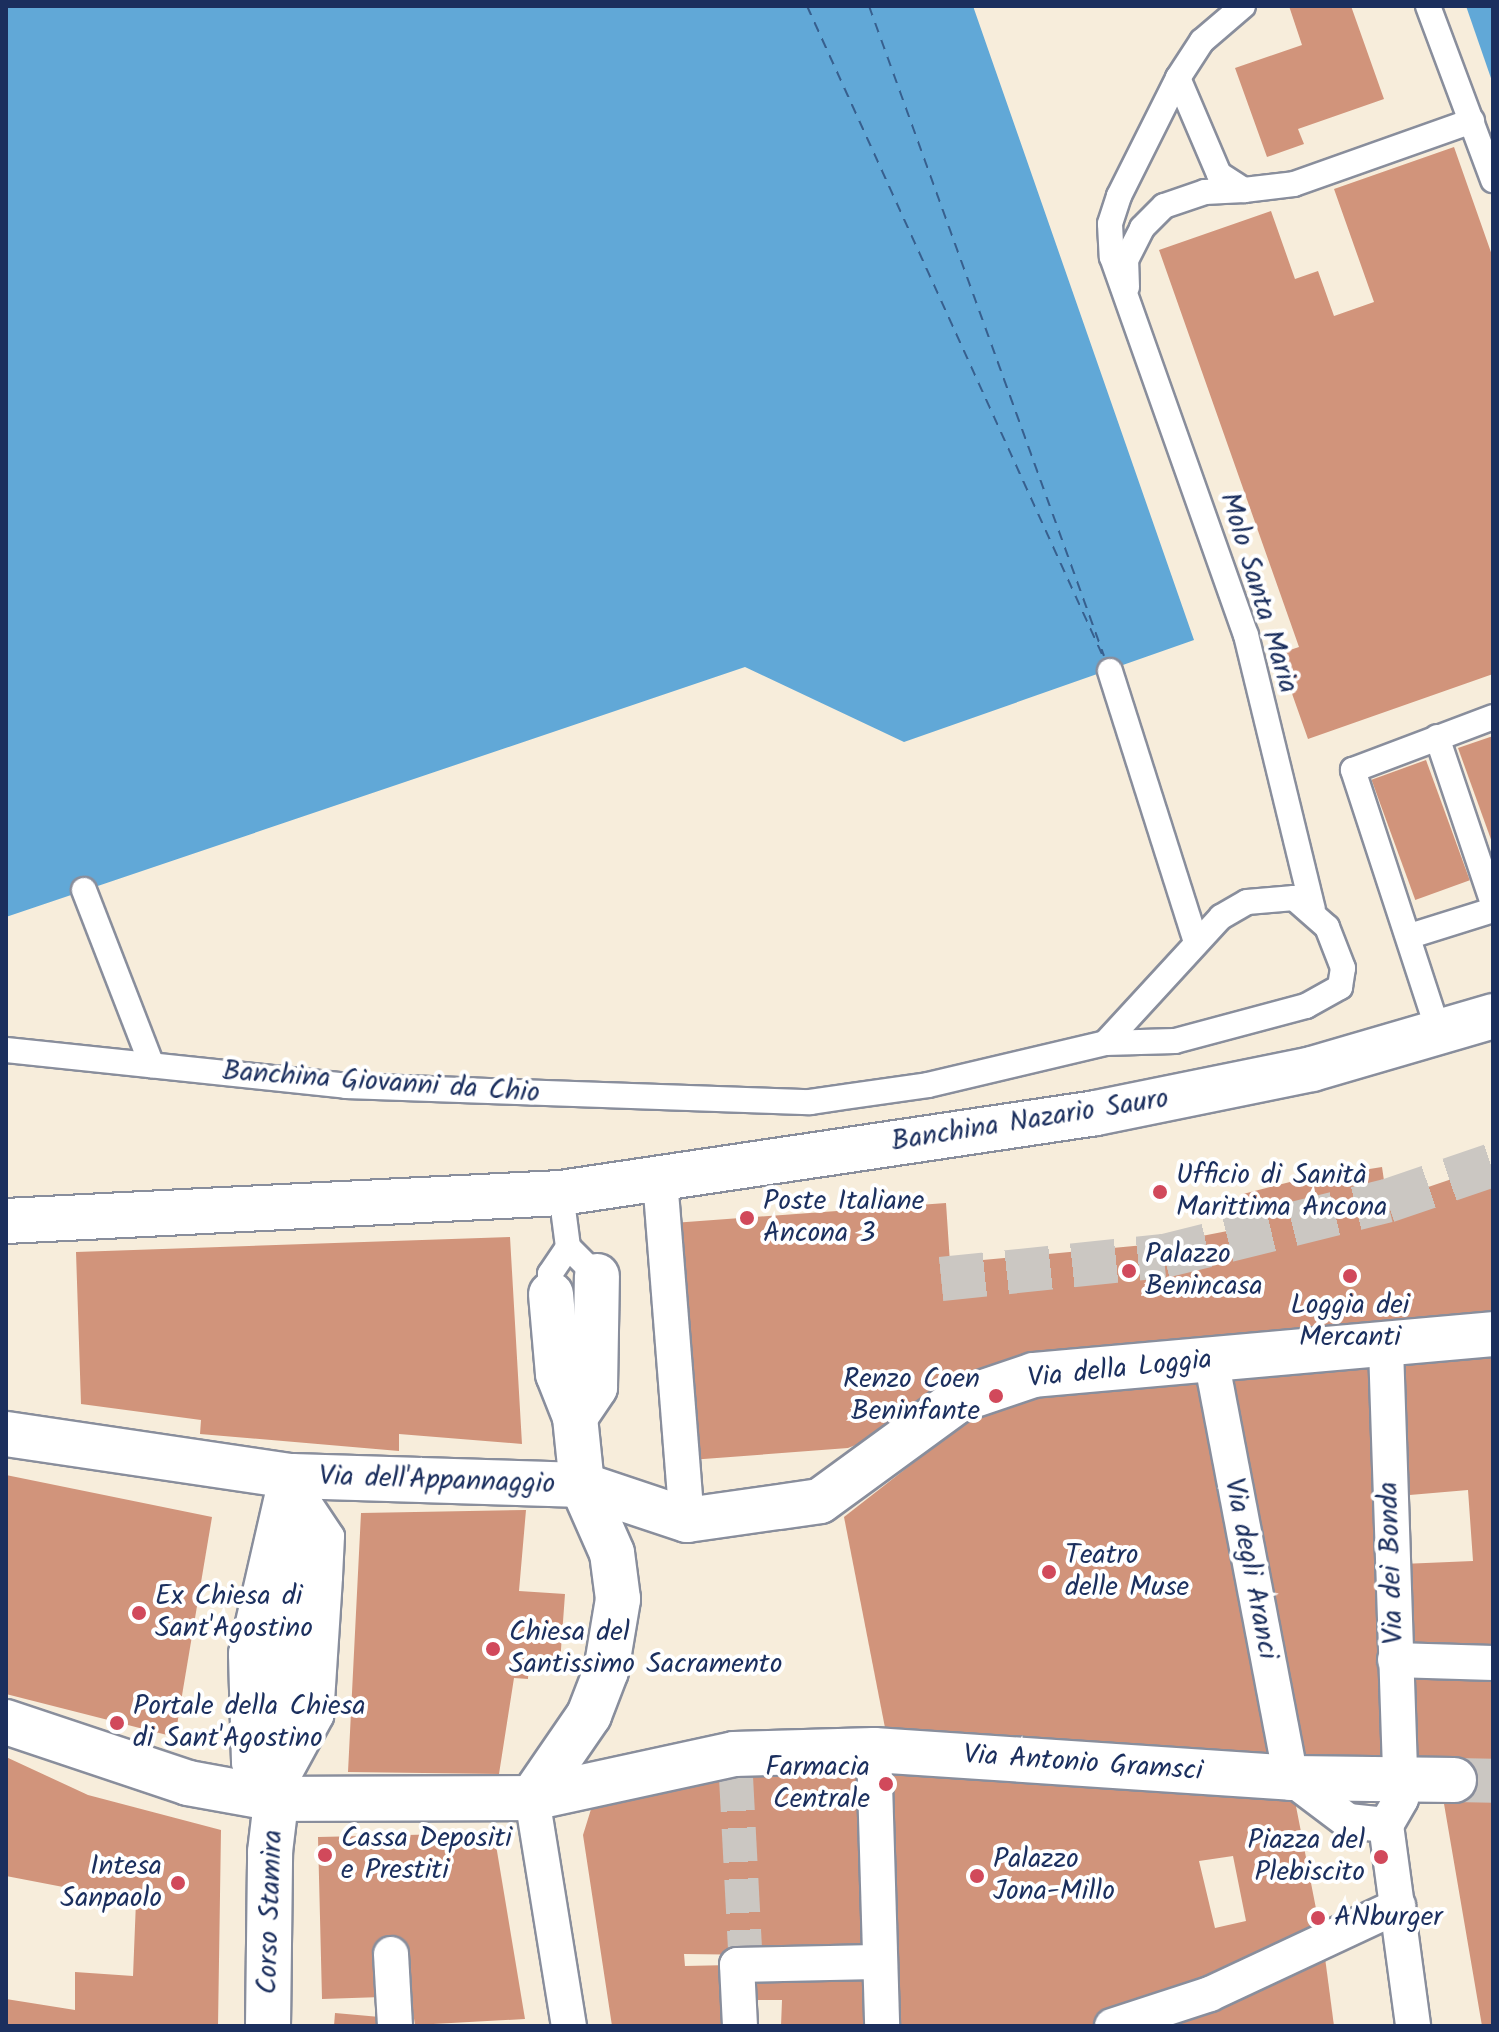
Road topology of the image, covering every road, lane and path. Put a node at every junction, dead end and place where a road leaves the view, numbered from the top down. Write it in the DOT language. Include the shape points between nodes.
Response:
graph roads {
  1 [pos="1243,6"];
  2 [pos="1428,6"];
  3 [pos="1178,78"];
  4 [pos="1472,121"];
  5 [pos="1493,180"];
  6 [pos="1244,190"];
  7 [pos="1128,301"];
  8 [pos="1110,671"];
  9 [pos="1493,717"];
  10 [pos="1437,737"];
  11 [pos="84,890"];
  12 [pos="1493,903"];
  13 [pos="1313,909"];
  14 [pos="1493,910"];
  15 [pos="1410,936"];
  16 [pos="1196,942"];
  17 [pos="1493,1016"];
  18 [pos="1439,1033"];
  19 [pos="1105,1043"];
  20 [pos="6,1050"];
  21 [pos="152,1065"];
  22 [pos="756,1103"];
  23 [pos="660,1179"];
  24 [pos="561,1193"];
  25 [pos="6,1221"];
  26 [pos="582,1261"];
  27 [pos="551,1294"];
  28 [pos="1493,1334"];
  29 [pos="1386,1348"];
  30 [pos="1211,1359"];
  31 [pos="575,1417"];
  32 [pos="6,1434"];
  33 [pos="292,1476"];
  34 [pos="582,1485"];
  35 [pos="687,1520"];
  36 [pos="1395,1660"];
  37 [pos="1493,1663"];
  38 [pos="6,1722"];
  39 [pos="874,1750"];
  40 [pos="1291,1778"];
  41 [pos="1401,1778"];
  42 [pos="1454,1780"];
  43 [pos="532,1798"];
  44 [pos="276,1799"];
  45 [pos="1386,1825"];
  46 [pos="1398,1906"];
  47 [pos="391,1954"];
  48 [pos="876,1962"];
  49 [pos="268,2026"];
  50 [pos="395,2026"];
  51 [pos="569,2026"];
  52 [pos="740,2026"];
  53 [pos="882,2026"];
  54 [pos="1112,2026"];
  55 [pos="1413,2026"];
  1 -- 3 [label="lane, Molo Santa Maria" via="1202,41"];
  2 -- 4 [label="lane"];
  3 -- 6 [label="lane" via="1219,174"];
  3 -- 7 [label="lane, Molo Santa Maria" via="1110,224"];
  4 -- 5 [label="lane"];
  4 -- 6 [label="lane, Molo Santa Maria" via="1294,184"];
  6 -- 7 [label="lane, Molo Santa Maria" via="1205,192 1164,206 1126,260"];
  7 -- 13 [label="lane, Molo Santa Maria" via="1246,635"];
  8 -- 16 [label="lane"];
  9 -- 10 [label="lane"];
  10 -- 12 [label="lane"];
  10 -- 15 [label="lane" via="1353,770"];
  11 -- 21 [label="lane"];
  13 -- 16 [label="lane" via="1268,894 1221,917"];
  13 -- 19 [label="lane, Banchina Nazario Sauro" via="1343,968 1331,996 1175,1041"];
  14 -- 15 [label="lane"];
  15 -- 18 [label="lane"];
  16 -- 19 [label="lane"];
  17 -- 18 [label="street, Banchina Nazario Sauro"];
  18 -- 23 [label="street, Banchina Nazario Sauro" via="1312,1069 1096,1113"];
  19 -- 22 [label="lane, Banchina Nazario Sauro" via="928,1085"];
  20 -- 21 [label="lane, Banchina Giovanni da Chio"];
  21 -- 22 [label="lane, Banchina Giovanni da Chio" via="346,1086"];
  23 -- 24 [label="street, Banchina Nazario Sauro"];
  23 -- 35 [label="street"];
  24 -- 25 [label="street"];
  24 -- 26 [label="lane"];
  26 -- 27 [label="lane" via="550,1274"];
  26 -- 31 [label="street" via="595,1387"];
  27 -- 31 [label="street" via="558,1374"];
  28 -- 29 [label="street, Via della Loggia"];
  29 -- 30 [label="street, Via della Loggia"];
  29 -- 36 [label="street, Via dei Bonda"];
  30 -- 35 [label="street, Via della Loggia" via="1034,1375 957,1401 820,1501"];
  30 -- 40 [label="street, Via degli Aranci"];
  31 -- 34 [label="street"];
  32 -- 33 [label="street, Via dell'Appannaggio"];
  33 -- 34 [label="street, Via dell'Appannaggio"];
  33 -- 44 [label="street, Corso Stamira" via="306,1551"];
  34 -- 35 [label="street, Via dell'Appannaggio"];
  34 -- 43 [label="street" via="612,1553 618,1599 606,1671 589,1715"];
  36 -- 37 [label="street"];
  36 -- 41 [label="street, Via dei Bonda"];
  38 -- 44 [label="street, Via Antonio Gramsci" via="188,1783"];
  39 -- 40 [label="street, Via Antonio Gramsci"];
  39 -- 43 [label="street, Via Antonio Gramsci"];
  39 -- 48 [label="street"];
  40 -- 41 [label="street"];
  40 -- 45 [label="street" via="1348,1821"];
  41 -- 42 [label="street"];
  41 -- 45 [label="street" via="1401,1799"];
  43 -- 44 [label="street, Via Antonio Gramsci"];
  43 -- 51 [label="street"];
  44 -- 49 [label="street, Corso Stamira"];
  45 -- 46 [label="street"];
  46 -- 54 [label="street" via="1210,1994"];
  46 -- 55 [label="street"];
  47 -- 50 [label="street"];
  48 -- 52 [label="street" via="745,1958 737,1965"];
  48 -- 53 [label="street"];
}
